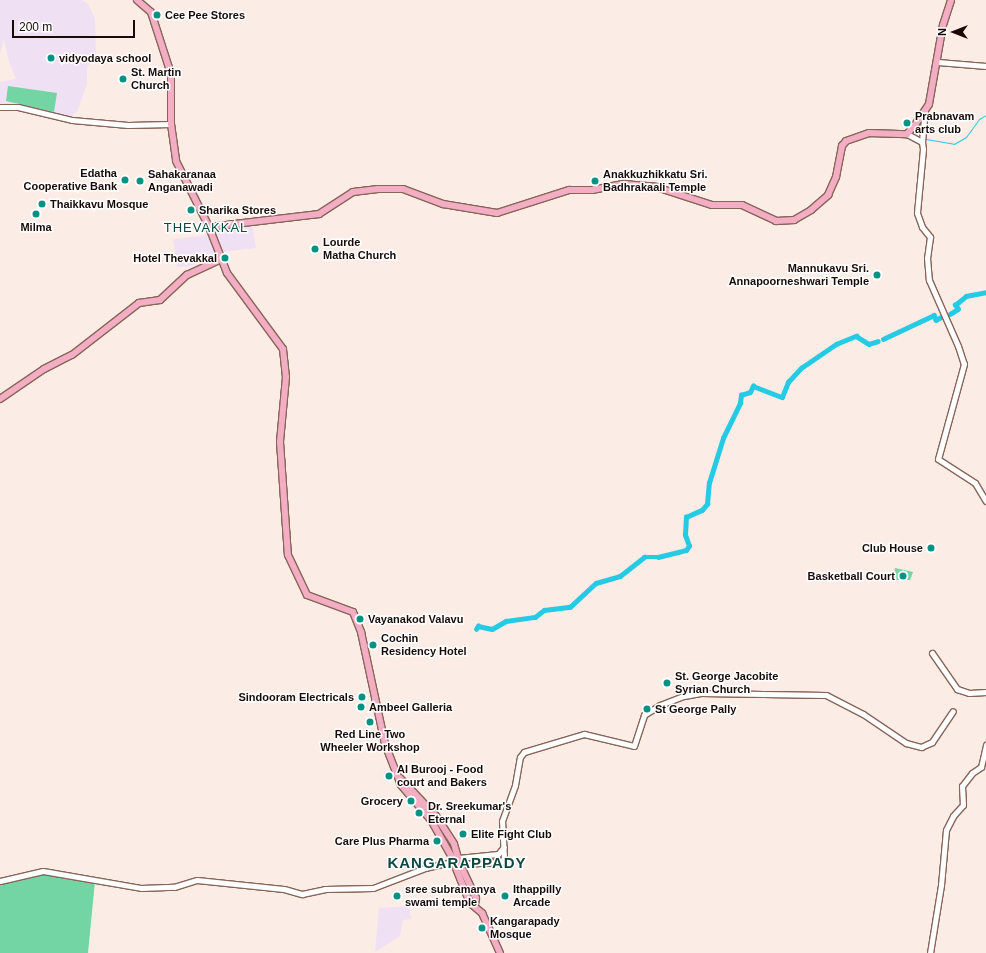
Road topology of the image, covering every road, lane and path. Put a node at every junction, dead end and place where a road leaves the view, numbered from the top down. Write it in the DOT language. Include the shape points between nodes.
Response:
graph roads {
  1 [pos="137,0"];
  2 [pos="951,0"];
  3 [pos="938,62"];
  4 [pos="986,66"];
  5 [pos="0,106"];
  6 [pos="925,110"];
  7 [pos="171,124"];
  8 [pos="907,134"];
  9 [pos="922,142"];
  10 [pos="209,227"];
  11 [pos="222,259"];
  12 [pos="0,399"];
  13 [pos="986,501"];
  14 [pos="932,654"];
  15 [pos="986,692"];
  16 [pos="953,711"];
  17 [pos="986,745"];
  18 [pos="504,847"];
  19 [pos="454,862"];
  20 [pos="0,881"];
  21 [pos="500,953"];
  22 [pos="930,953"];
  1 -- 7 [label="main road" via="151,12 170,68"];
  2 -- 3 [label="main road" via="943,25"];
  3 -- 4 [label="street"];
  3 -- 6 [label="main road" via="929,104"];
  5 -- 7 [label="street" via="18,107 72,120 128,125"];
  6 -- 8 [label="main road"];
  6 -- 9 [label="street"];
  7 -- 10 [label="main road" via="176,162"];
  8 -- 9 [label="street"];
  8 -- 10 [label="main road" via="869,133 846,141 842,146 836,177 828,195 811,210 785,221 767,218 742,206 712,206 656,187 624,184 592,190 569,190 497,213 442,204 403,189 378,189 353,192 319,214"];
  9 -- 13 [label="street" via="917,213 922,227 930,237 927,258 929,280 964,364 938,459 975,483"];
  10 -- 11 [label="main road"];
  11 -- 12 [label="main road" via="187,275 170,294 160,300 139,303 72,355 44,369"];
  11 -- 19 [label="main road" via="241,296 283,349 286,378 280,442 288,555 307,594 353,612 361,632 386,744 400,778 405,780 436,816 454,844"];
  14 -- 15 [label="street" via="957,689"];
  16 -- 18 [label="street" via="932,742 921,747 906,743 863,714 826,695 701,693 684,696 660,705 644,715 634,746 584,734 524,752 520,757 515,785 502,821"];
  17 -- 22 [label="street" via="981,767 972,773 962,786 963,805 952,816 946,830 941,885"];
  18 -- 19 [label="street" via="498,854"];
  18 -- 19 [label="street" via="501,862"];
  19 -- 20 [label="street" via="425,868 373,888 325,889 302,894 284,889 197,880 174,887 141,888 43,871"];
  19 -- 21 [label="main road" via="476,898 475,904 482,913"];
}
